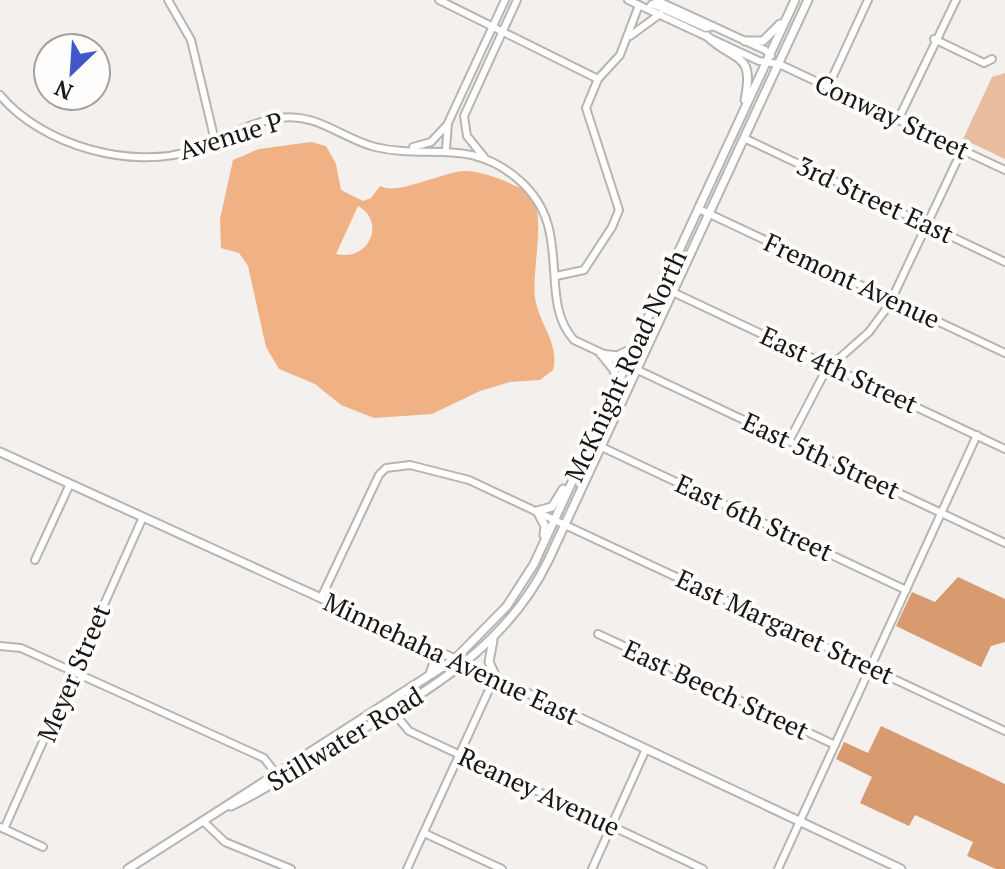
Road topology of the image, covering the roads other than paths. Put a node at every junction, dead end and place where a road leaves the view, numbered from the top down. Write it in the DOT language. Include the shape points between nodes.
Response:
graph roads {
  1 [pos="168,0"];
  2 [pos="439,0"];
  3 [pos="505,0"];
  4 [pos="517,0"];
  5 [pos="628,0"];
  6 [pos="656,0"];
  7 [pos="808,0"];
  8 [pos="868,0"];
  9 [pos="956,0"];
  10 [pos="795,1"];
  11 [pos="639,5"];
  12 [pos="648,9"];
  13 [pos="660,14"];
  14 [pos="493,25"];
  15 [pos="713,26"];
  16 [pos="503,30"];
  17 [pos="630,36"];
  18 [pos="707,36"];
  19 [pos="934,39"];
  20 [pos="745,41"];
  21 [pos="768,58"];
  22 [pos="992,59"];
  23 [pos="779,64"];
  24 [pos="598,79"];
  25 [pos="828,87"];
  26 [pos="0,95"];
  27 [pos="743,113"];
  28 [pos="898,120"];
  29 [pos="448,123"];
  30 [pos="744,138"];
  31 [pos="215,141"];
  32 [pos="399,149"];
  33 [pos="446,149"];
  34 [pos="962,150"];
  35 [pos="486,160"];
  36 [pos="1005,170"];
  37 [pos="699,209"];
  38 [pos="709,213"];
  39 [pos="928,225"];
  40 [pos="1005,262"];
  41 [pos="556,276"];
  42 [pos="662,287"];
  43 [pos="673,292"];
  44 [pos="892,300"];
  45 [pos="638,341"];
  46 [pos="1005,353"];
  47 [pos="601,354"];
  48 [pos="626,365"];
  49 [pos="830,365"];
  50 [pos="637,370"];
  51 [pos="617,386"];
  52 [pos="977,435"];
  53 [pos="789,441"];
  54 [pos="591,442"];
  55 [pos="601,446"];
  56 [pos="1005,449"];
  57 [pos="0,452"];
  58 [pos="574,477"];
  59 [pos="70,484"];
  60 [pos="537,511"];
  61 [pos="941,513"];
  62 [pos="143,517"];
  63 [pos="554,519"];
  64 [pos="565,524"];
  65 [pos="1005,543"];
  66 [pos="543,545"];
  67 [pos="35,560"];
  68 [pos="326,586"];
  69 [pos="906,590"];
  70 [pos="311,594"];
  71 [pos="321,598"];
  72 [pos="598,634"];
  73 [pos="494,639"];
  74 [pos="420,643"];
  75 [pos="0,646"];
  76 [pos="455,659"];
  77 [pos="465,664"];
  78 [pos="870,667"];
  79 [pos="74,673"];
  80 [pos="429,675"];
  81 [pos="497,679"];
  82 [pos="488,692"];
  83 [pos="386,703"];
  84 [pos="392,711"];
  85 [pos="1005,731"];
  86 [pos="835,745"];
  87 [pos="646,749"];
  88 [pos="459,755"];
  89 [pos="277,776"];
  90 [pos="204,822"];
  91 [pos="800,822"];
  92 [pos="612,826"];
  93 [pos="2,828"];
  94 [pos="424,833"];
  95 [pos="43,847"];
  96 [pos="128,869"];
  97 [pos="291,869"];
  98 [pos="407,869"];
  99 [pos="502,869"];
  100 [pos="592,869"];
  101 [pos="703,869"];
  102 [pos="778,869"];
  103 [pos="901,869"];
  1 -- 31 [label="street" via="191,40"];
  2 -- 14 [label="street"];
  3 -- 14 [label="street"];
  4 -- 16 [label="street"];
  5 -- 11 [label="street"];
  6 -- 15 [label="street"];
  7 -- 23 [label="main road, McKnight Road North"];
  8 -- 25 [label="street"];
  9 -- 19 [label="street"];
  10 -- 20 [label="main road" via="769,37"];
  10 -- 21 [label="main road, McKnight Road North"];
  11 -- 12 [label="street"];
  11 -- 17 [label="street"];
  12 -- 13 [label="street"];
  12 -- 15 [label="street" via="652,4 706,28"];
  13 -- 17 [label="street"];
  13 -- 18 [label="street"];
  14 -- 16 [label="street"];
  14 -- 29 [label="street"];
  15 -- 20 [label="street"];
  16 -- 24 [label="street"];
  16 -- 35 [label="street" via="464,116 467,136"];
  17 -- 24 [label="street"];
  18 -- 21 [label="street"];
  18 -- 27 [label="main road" via="747,67"];
  19 -- 22 [label="street" via="984,63"];
  19 -- 28 [label="street"];
  20 -- 21 [label="street"];
  21 -- 23 [label="street, Conway Street"];
  21 -- 27 [label="main road, McKnight Road North"];
  23 -- 25 [label="street, Conway Street"];
  23 -- 30 [label="main road, McKnight Road North"];
  24 -- 41 [label="street" via="586,108 619,210 584,270"];
  25 -- 28 [label="street, Conway Street"];
  26 -- 31 [label="street, Avenue P" via="32,123 104,153 155,157"];
  27 -- 37 [label="main road, McKnight Road North"];
  28 -- 34 [label="street, Conway Street"];
  29 -- 32 [label="street" via="431,142"];
  29 -- 33 [label="street"];
  30 -- 38 [label="main road, McKnight Road North"];
  30 -- 39 [label="street, 3rd Street East"];
  31 -- 32 [label="street, Avenue P" via="265,121 303,117 361,142"];
  32 -- 33 [label="street, Avenue P"];
  33 -- 35 [label="street, Avenue P"];
  34 -- 36 [label="street, Conway Street"];
  34 -- 39 [label="street"];
  35 -- 41 [label="street, Avenue P" via="521,181 540,205 549,225"];
  37 -- 38 [label="street, Fremont Avenue"];
  37 -- 42 [label="main road, McKnight Road North"];
  38 -- 43 [label="main road, McKnight Road North"];
  38 -- 44 [label="street, Fremont Avenue"];
  39 -- 40 [label="street, 3rd Street East"];
  39 -- 44 [label="street"];
  41 -- 47 [label="street, Avenue P" via="566,332"];
  42 -- 43 [label="street, East 4th Street"];
  42 -- 45 [label="main road, McKnight Road North"];
  43 -- 49 [label="street, East 4th Street"];
  43 -- 50 [label="main road, McKnight Road North"];
  44 -- 46 [label="street, Fremont Avenue"];
  44 -- 49 [label="street" via="869,332"];
  45 -- 47 [label="main road" via="622,355"];
  45 -- 48 [label="main road, McKnight Road North"];
  47 -- 48 [label="street, Avenue P"];
  47 -- 51 [label="main road" via="614,370"];
  48 -- 50 [label="street, East 5th Street"];
  48 -- 51 [label="main road, McKnight Road North"];
  49 -- 52 [label="street, East 4th Street"];
  49 -- 53 [label="street"];
  50 -- 53 [label="street, East 5th Street"];
  50 -- 55 [label="main road, McKnight Road North"];
  51 -- 54 [label="main road, McKnight Road North"];
  52 -- 56 [label="street, East 4th Street"];
  52 -- 61 [label="street"];
  53 -- 61 [label="street, East 5th Street"];
  54 -- 55 [label="street, East 6th Street"];
  54 -- 58 [label="main road, McKnight Road North"];
  55 -- 64 [label="main road, McKnight Road North"];
  55 -- 69 [label="street, East 6th Street"];
  57 -- 59 [label="main road, Minnehaha Avenue East"];
  58 -- 60 [label="main road" via="552,507"];
  58 -- 63 [label="main road, McKnight Road North"];
  59 -- 62 [label="main road, Minnehaha Avenue East"];
  59 -- 67 [label="street"];
  60 -- 63 [label="street, East Margaret Street"];
  60 -- 66 [label="main road" via="545,526"];
  60 -- 68 [label="street" via="449,472 410,465 386,468"];
  61 -- 65 [label="street, East 5th Street"];
  61 -- 69 [label="street"];
  62 -- 70 [label="main road, Minnehaha Avenue East"];
  62 -- 79 [label="street, Meyer Street"];
  63 -- 64 [label="street, East Margaret Street"];
  63 -- 66 [label="main road, McKnight Road North"];
  64 -- 73 [label="main road, McKnight Road North" via="534,587"];
  64 -- 78 [label="street, East Margaret Street"];
  66 -- 76 [label="main road, McKnight Road North" via="507,606"];
  68 -- 70 [label="street"];
  68 -- 71 [label="street"];
  69 -- 78 [label="street"];
  70 -- 71 [label="main road, Minnehaha Avenue East"];
  71 -- 74 [label="main road, Minnehaha Avenue East"];
  72 -- 86 [label="street, East Beech Street"];
  73 -- 77 [label="main road, McKnight Road North"];
  73 -- 81 [label="main road" via="489,662"];
  74 -- 76 [label="main road, Minnehaha Avenue East"];
  74 -- 80 [label="main road" via="435,659"];
  75 -- 79 [label="street" via="21,648"];
  76 -- 77 [label="main road, Minnehaha Avenue East"];
  76 -- 80 [label="main road, Stillwater Road"];
  77 -- 81 [label="main road, Minnehaha Avenue East"];
  77 -- 84 [label="main road, Stillwater Road"];
  78 -- 85 [label="street, East Margaret Street"];
  78 -- 86 [label="street"];
  79 -- 89 [label="street" via="264,758"];
  79 -- 93 [label="street, Meyer Street"];
  80 -- 83 [label="main road, Stillwater Road"];
  81 -- 87 [label="main road, Minnehaha Avenue East"];
  82 -- 88 [label="street"];
  83 -- 84 [label="street, Reaney Avenue"];
  83 -- 89 [label="main road, Stillwater Road"];
  84 -- 88 [label="street, Reaney Avenue" via="404,729"];
  84 -- 89 [label="main road, Stillwater Road"];
  86 -- 91 [label="street"];
  87 -- 91 [label="main road, Minnehaha Avenue East"];
  87 -- 92 [label="street"];
  88 -- 92 [label="street, Reaney Avenue"];
  88 -- 94 [label="street"];
  89 -- 90 [label="main road, Stillwater Road"];
  90 -- 96 [label="main road, Stillwater Road"];
  90 -- 97 [label="street" via="225,842"];
  91 -- 102 [label="street"];
  91 -- 103 [label="main road, Minnehaha Avenue East"];
  92 -- 100 [label="street"];
  92 -- 101 [label="street, Reaney Avenue"];
  93 -- 95 [label="street"];
  94 -- 98 [label="street"];
  94 -- 99 [label="street"];
}
